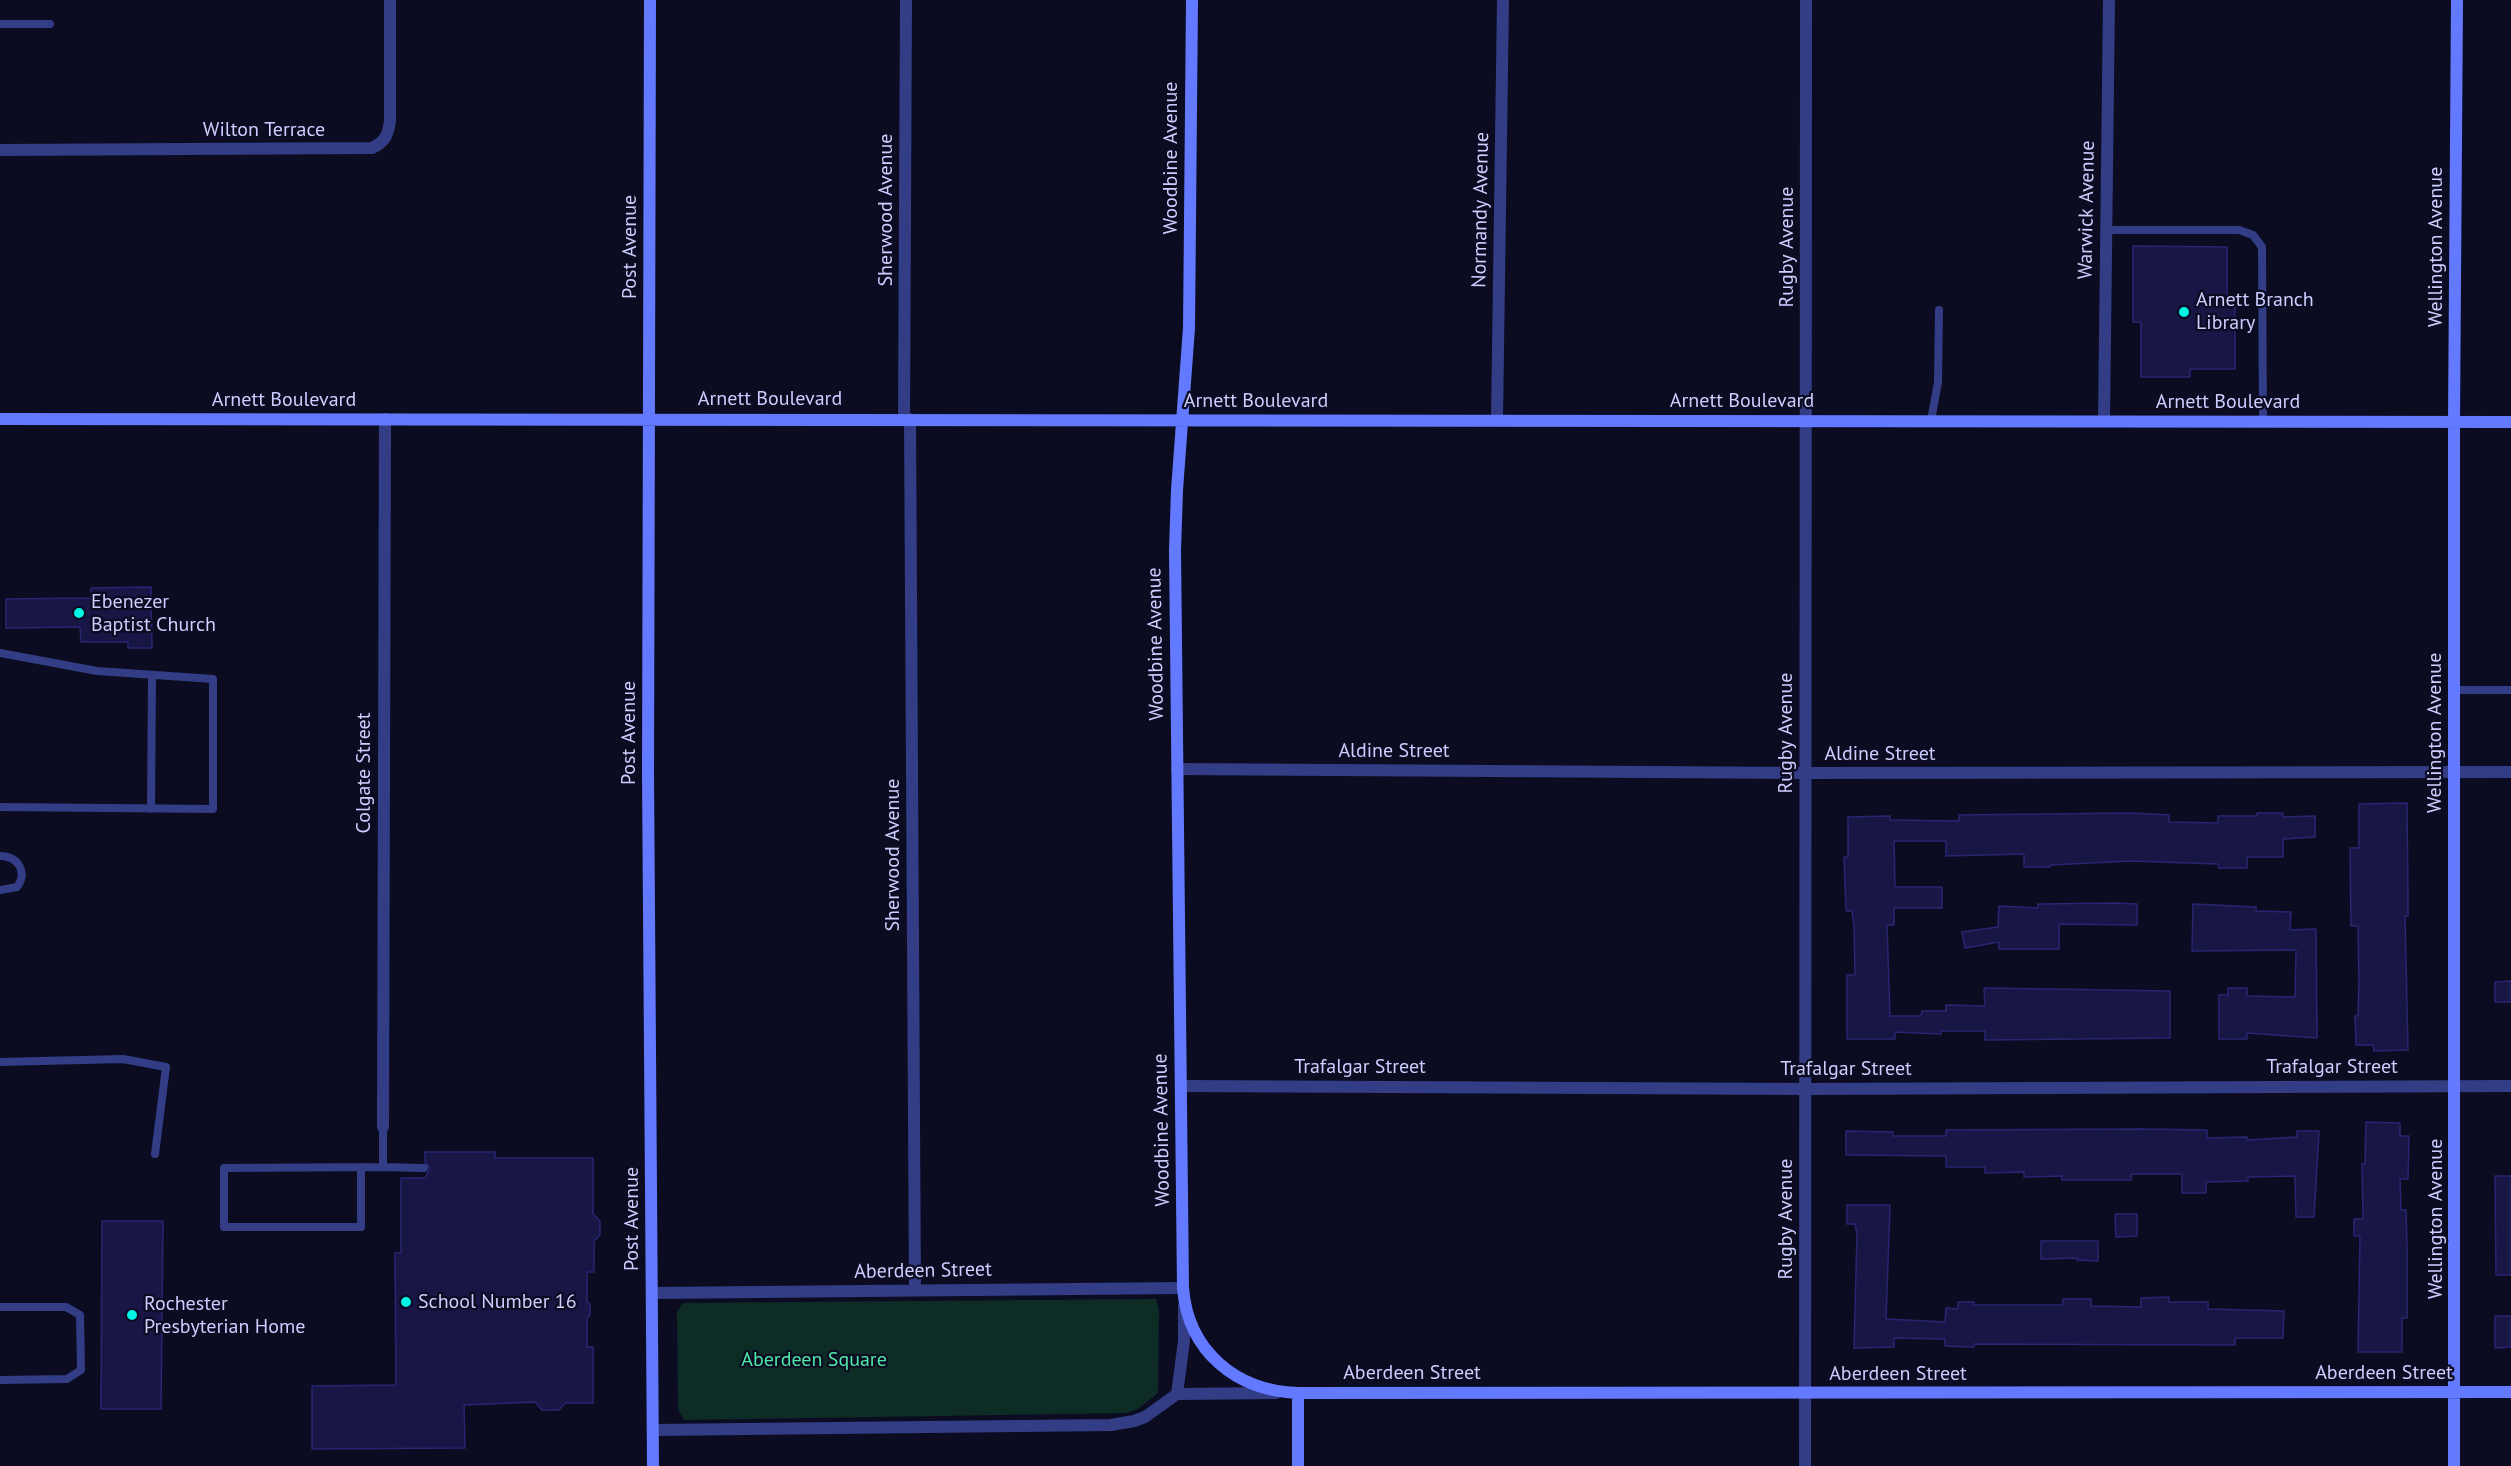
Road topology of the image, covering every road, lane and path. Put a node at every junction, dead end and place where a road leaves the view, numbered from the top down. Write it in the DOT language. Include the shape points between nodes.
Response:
graph roads {
  1 [pos="390,0"];
  2 [pos="650,0"];
  3 [pos="906,0"];
  4 [pos="1192,0"];
  5 [pos="1503,0"];
  6 [pos="1806,0"];
  7 [pos="2109,0"];
  8 [pos="2457,0"];
  9 [pos="0,24"];
  10 [pos="51,24"];
  11 [pos="0,150"];
  12 [pos="2106,230"];
  13 [pos="1939,310"];
  14 [pos="648,418"];
  15 [pos="0,419"];
  16 [pos="385,419"];
  17 [pos="907,419"];
  18 [pos="1182,420"];
  19 [pos="1497,420"];
  20 [pos="1807,421"];
  21 [pos="1931,421"];
  22 [pos="2104,421"];
  23 [pos="2263,421"];
  24 [pos="2454,422"];
  25 [pos="2511,422"];
  26 [pos="0,653"];
  27 [pos="152,675"];
  28 [pos="2454,690"];
  29 [pos="2511,690"];
  30 [pos="1177,769"];
  31 [pos="2455,772"];
  32 [pos="2511,772"];
  33 [pos="1805,774"];
  34 [pos="0,807"];
  35 [pos="151,809"];
  36 [pos="0,856"];
  37 [pos="0,890"];
  38 [pos="0,1062"];
  39 [pos="1181,1086"];
  40 [pos="2456,1086"];
  41 [pos="2511,1086"];
  42 [pos="1805,1089"];
  43 [pos="382,1126"];
  44 [pos="155,1154"];
  45 [pos="361,1167"];
  46 [pos="382,1167"];
  47 [pos="424,1168"];
  48 [pos="915,1291"];
  49 [pos="652,1293"];
  50 [pos="1183,1294"];
  51 [pos="0,1307"];
  52 [pos="0,1380"];
  53 [pos="1292,1392"];
  54 [pos="2455,1392"];
  55 [pos="2511,1392"];
  56 [pos="1177,1394"];
  57 [pos="1805,1394"];
  58 [pos="653,1430"];
  59 [pos="653,1466"];
  60 [pos="1298,1466"];
  61 [pos="1805,1466"];
  62 [pos="2454,1466"];
  1 -- 11 [label="street, Wilton Terrace" via="390,121 384,141 372,148"];
  2 -- 14 [label="street, Post Avenue"];
  3 -- 17 [label="street, Sherwood Avenue"];
  4 -- 18 [label="street, Woodbine Avenue" via="1189,328"];
  5 -- 19 [label="street, Normandy Avenue"];
  6 -- 20 [label="street, Rugby Avenue"];
  7 -- 12 [label="street, Warwick Avenue"];
  8 -- 24 [label="street, Wellington Avenue"];
  9 -- 10 [label="lane"];
  12 -- 22 [label="street, Warwick Avenue"];
  12 -- 23 [label="lane" via="2239,230 2253,235 2262,247"];
  13 -- 21 [label="lane" via="1938,382"];
  14 -- 16 [label="street, Arnett Boulevard"];
  14 -- 17 [label="street, Arnett Boulevard"];
  14 -- 49 [label="street, Post Avenue"];
  15 -- 16 [label="street, Arnett Boulevard"];
  16 -- 43 [label="street, Colgate Street"];
  17 -- 18 [label="street, Arnett Boulevard"];
  17 -- 48 [label="street, Sherwood Avenue"];
  18 -- 19 [label="street, Arnett Boulevard"];
  18 -- 30 [label="street, Woodbine Avenue" via="1175,550"];
  19 -- 20 [label="street, Arnett Boulevard"];
  20 -- 21 [label="street, Arnett Boulevard"];
  20 -- 33 [label="street, Rugby Avenue"];
  21 -- 22 [label="street, Arnett Boulevard"];
  22 -- 23 [label="street, Arnett Boulevard"];
  23 -- 24 [label="street, Arnett Boulevard"];
  24 -- 25 [label="street, Arnett Boulevard"];
  24 -- 28 [label="street, Wellington Avenue"];
  26 -- 27 [label="lane" via="97,671"];
  27 -- 35 [label="lane"];
  27 -- 35 [label="lane" via="213,679 213,809"];
  28 -- 29 [label="lane"];
  28 -- 31 [label="street, Wellington Avenue"];
  30 -- 33 [label="street, Aldine Street"];
  30 -- 39 [label="street, Woodbine Avenue"];
  31 -- 32 [label="street, Aldine Street"];
  31 -- 33 [label="street, Aldine Street"];
  31 -- 40 [label="street, Wellington Avenue"];
  33 -- 42 [label="street, Rugby Avenue"];
  34 -- 35 [label="lane"];
  36 -- 37 [label="lane" via="18,862 22,880 17,887"];
  38 -- 44 [label="lane" via="123,1059 166,1067"];
  39 -- 42 [label="street, Trafalgar Street"];
  39 -- 50 [label="street, Woodbine Avenue"];
  40 -- 41 [label="street, Trafalgar Street"];
  40 -- 42 [label="street, Trafalgar Street"];
  40 -- 54 [label="street, Wellington Avenue"];
  42 -- 57 [label="street, Rugby Avenue"];
  43 -- 46 [label="lane"];
  45 -- 45 [label="lane" via="224,1168 224,1227 361,1227"];
  45 -- 46 [label="lane"];
  46 -- 47 [label="lane"];
  48 -- 49 [label="street, Aberdeen Street"];
  48 -- 50 [label="street, Aberdeen Street"];
  49 -- 58 [label="street, Post Avenue"];
  50 -- 53 [label="street, Aberdeen Street" via="1194,1333 1217,1361 1248,1383"];
  50 -- 56 [label="street" via="1184,1341"];
  51 -- 52 [label="lane" via="66,1307 80,1315 81,1370 67,1379"];
  53 -- 56 [label="street, Aberdeen Street"];
  53 -- 57 [label="street, Aberdeen Street"];
  53 -- 60 [label="street"];
  54 -- 55 [label="street, Aberdeen Street"];
  54 -- 57 [label="street, Aberdeen Street"];
  54 -- 62 [label="street, Wellington Avenue"];
  56 -- 58 [label="street" via="1145,1417 1111,1425"];
  57 -- 61 [label="street, Rugby Avenue"];
  58 -- 59 [label="street, Post Avenue"];
}
